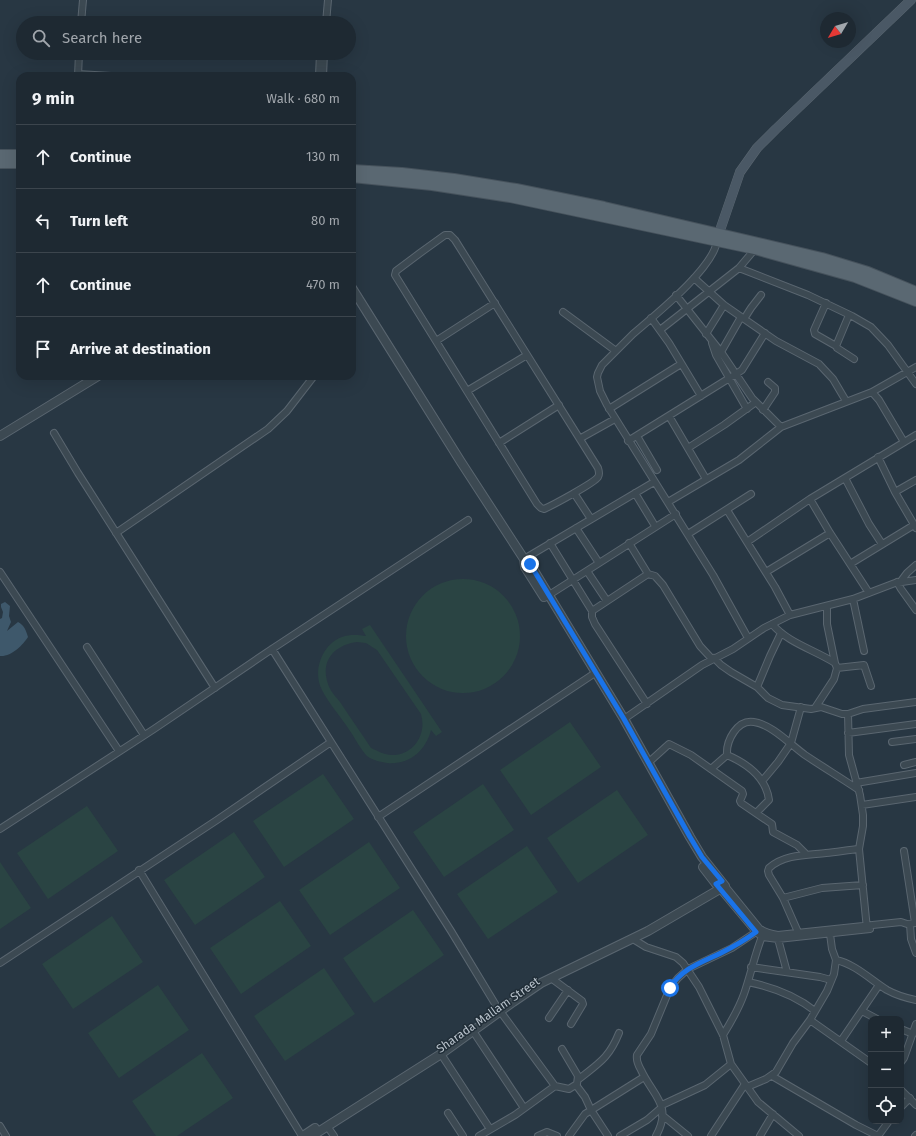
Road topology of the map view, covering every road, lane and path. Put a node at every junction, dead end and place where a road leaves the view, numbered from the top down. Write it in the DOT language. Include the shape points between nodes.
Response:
graph roads {
  1 [pos="83,0"];
  2 [pos="324,0"];
  3 [pos="328,0"];
  4 [pos="912,0"];
  5 [pos="82,16"];
  6 [pos="323,16"];
  7 [pos="327,16"];
  8 [pos="78,60"];
  9 [pos="320,60"];
  10 [pos="324,60"];
  11 [pos="78,72"];
  12 [pos="319,72"];
  13 [pos="323,72"];
  14 [pos="0,155"];
  15 [pos="16,155"];
  16 [pos="0,163"];
  17 [pos="16,163"];
  18 [pos="356,170"];
  19 [pos="356,177"];
  20 [pos="717,238"];
  21 [pos="755,249"];
  22 [pos="739,268"];
  23 [pos="694,278"];
  24 [pos="710,291"];
  25 [pos="916,292"];
  26 [pos="356,294"];
  27 [pos="676,295"];
  28 [pos="761,295"];
  29 [pos="916,300"];
  30 [pos="826,303"];
  31 [pos="495,304"];
  32 [pos="724,305"];
  33 [pos="686,308"];
  34 [pos="563,312"];
  35 [pos="849,315"];
  36 [pos="651,318"];
  37 [pos="743,318"];
  38 [pos="660,330"];
  39 [pos="765,333"];
  40 [pos="706,334"];
  41 [pos="711,340"];
  42 [pos="436,341"];
  43 [pos="836,346"];
  44 [pos="616,351"];
  45 [pos="721,352"];
  46 [pos="527,354"];
  47 [pos="854,359"];
  48 [pos="681,364"];
  49 [pos="916,366"];
  50 [pos="908,372"];
  51 [pos="736,374"];
  52 [pos="729,379"];
  53 [pos="91,380"];
  54 [pos="311,380"];
  55 [pos="768,382"];
  56 [pos="916,384"];
  57 [pos="466,391"];
  58 [pos="872,392"];
  59 [pos="701,396"];
  60 [pos="846,401"];
  61 [pos="756,402"];
  62 [pos="559,405"];
  63 [pos="609,409"];
  64 [pos="747,409"];
  65 [pos="763,410"];
  66 [pos="668,416"];
  67 [pos="615,419"];
  68 [pos="781,427"];
  69 [pos="54,433"];
  70 [pos="916,435"];
  71 [pos="0,436"];
  72 [pos="637,436"];
  73 [pos="581,438"];
  74 [pos="628,441"];
  75 [pos="904,442"];
  76 [pos="499,443"];
  77 [pos="688,448"];
  78 [pos="878,457"];
  79 [pos="657,470"];
  80 [pos="845,478"];
  81 [pos="706,479"];
  82 [pos="916,480"];
  83 [pos="654,482"];
  84 [pos="895,492"];
  85 [pos="574,493"];
  86 [pos="635,493"];
  87 [pos="751,494"];
  88 [pos="810,499"];
  89 [pos="668,502"];
  90 [pos="727,510"];
  91 [pos="676,514"];
  92 [pos="591,519"];
  93 [pos="468,520"];
  94 [pos="655,526"];
  95 [pos="915,526"];
  96 [pos="576,528"];
  97 [pos="116,533"];
  98 [pos="830,533"];
  99 [pos="688,534"];
  100 [pos="747,542"];
  101 [pos="550,543"];
  102 [pos="629,544"];
  103 [pos="882,544"];
  104 [pos="524,559"];
  105 [pos="599,563"];
  106 [pos="850,564"];
  107 [pos="916,566"];
  108 [pos="587,571"];
  109 [pos="0,572"];
  110 [pos="766,572"];
  111 [pos="648,574"];
  112 [pos="916,580"];
  113 [pos="573,581"];
  114 [pos="899,582"];
  115 [pos="869,593"];
  116 [pos="549,595"];
  117 [pos="853,599"];
  118 [pos="607,601"];
  119 [pos="827,606"];
  120 [pos="916,610"];
  121 [pos="592,611"];
  122 [pos="790,615"];
  123 [pos="772,624"];
  124 [pos="782,633"];
  125 [pos="748,638"];
  126 [pos="87,647"];
  127 [pos="272,649"];
  128 [pos="864,651"];
  129 [pos="713,659"];
  130 [pos="836,666"];
  131 [pos="592,675"];
  132 [pos="871,686"];
  133 [pos="757,687"];
  134 [pos="215,688"];
  135 [pos="916,702"];
  136 [pos="647,704"];
  137 [pos="801,707"];
  138 [pos="815,708"];
  139 [pos="848,714"];
  140 [pos="624,719"];
  141 [pos="916,724"];
  142 [pos="848,733"];
  143 [pos="144,735"];
  144 [pos="916,739"];
  145 [pos="331,742"];
  146 [pos="892,742"];
  147 [pos="791,744"];
  148 [pos="119,751"];
  149 [pos="727,755"];
  150 [pos="916,762"];
  151 [pos="648,763"];
  152 [pos="904,765"];
  153 [pos="711,769"];
  154 [pos="916,774"];
  155 [pos="763,780"];
  156 [pos="856,783"];
  157 [pos="859,790"];
  158 [pos="916,797"];
  159 [pos="862,805"];
  160 [pos="756,813"];
  161 [pos="378,817"];
  162 [pos="0,829"];
  163 [pos="859,848"];
  164 [pos="904,851"];
  165 [pos="806,854"];
  166 [pos="139,870"];
  167 [pos="721,885"];
  168 [pos="863,885"];
  169 [pos="783,898"];
  170 [pos="912,924"];
  171 [pos="867,927"];
  172 [pos="756,932"];
  173 [pos="798,932"];
  174 [pos="830,934"];
  175 [pos="763,935"];
  176 [pos="633,939"];
  177 [pos="778,939"];
  178 [pos="916,953"];
  179 [pos="836,960"];
  180 [pos="0,964"];
  181 [pos="751,967"];
  182 [pos="688,969"];
  183 [pos="788,972"];
  184 [pos="551,978"];
  185 [pos="831,980"];
  186 [pos="748,982"];
  187 [pos="879,985"];
  188 [pos="568,990"];
  189 [pos="916,1000"];
  190 [pos="499,1009"];
  191 [pos="815,1011"];
  192 [pos="862,1011"];
  193 [pos="871,1016"];
  194 [pos="549,1018"];
  195 [pos="810,1020"];
  196 [pos="572,1024"];
  197 [pos="916,1024"];
  198 [pos="904,1030"];
  199 [pos="473,1031"];
  200 [pos="619,1033"];
  201 [pos="913,1034"];
  202 [pos="723,1036"];
  203 [pos="841,1042"];
  204 [pos="562,1049"];
  205 [pos="441,1054"];
  206 [pos="904,1055"];
  207 [pos="868,1060"];
  208 [pos="731,1064"];
  209 [pos="772,1076"];
  210 [pos="644,1077"];
  211 [pos="579,1079"];
  212 [pos="576,1085"];
  213 [pos="746,1085"];
  214 [pos="555,1086"];
  215 [pos="904,1093"];
  216 [pos="910,1098"];
  217 [pos="904,1104"];
  218 [pos="916,1105"];
  219 [pos="661,1106"];
  220 [pos="524,1108"];
  221 [pos="591,1110"];
  222 [pos="448,1113"];
  223 [pos="773,1114"];
  224 [pos="662,1115"];
  225 [pos="887,1124"];
  226 [pos="0,1126"];
  227 [pos="327,1126"];
  228 [pos="490,1129"];
  229 [pos="6,1136"];
  230 [pos="303,1136"];
  231 [pos="312,1136"];
  232 [pos="334,1136"];
  233 [pos="463,1136"];
  234 [pos="479,1136"];
  235 [pos="538,1136"];
  236 [pos="556,1136"];
  237 [pos="569,1136"];
  238 [pos="608,1136"];
  239 [pos="620,1136"];
  240 [pos="656,1136"];
  241 [pos="688,1136"];
  242 [pos="711,1136"];
  243 [pos="760,1136"];
  244 [pos="799,1136"];
  245 [pos="878,1136"];
  1 -- 5 [label="street"];
  2 -- 6 [label="street"];
  3 -- 7 [label="street"];
  4 -- 20 [label="main road" via="757,148 738,177"];
  8 -- 11 [label="street"];
  9 -- 12 [label="street"];
  10 -- 13 [label="street"];
  14 -- 15 [label="main road"];
  16 -- 17 [label="main road"];
  18 -- 20 [label="main road" via="402,173 495,185 604,207"];
  19 -- 20 [label="main road" via="488,193"];
  20 -- 21 [label="main road"];
  20 -- 23 [label="street" via="707,263"];
  20 -- 25 [label="main road" via="757,242 836,262"];
  21 -- 22 [label="street"];
  21 -- 29 [label="main road" via="855,277"];
  22 -- 24 [label="street"];
  22 -- 30 [label="street"];
  23 -- 24 [label="street"];
  23 -- 27 [label="street"];
  24 -- 32 [label="street"];
  24 -- 33 [label="street"];
  26 -- 104 [label="street"];
  27 -- 33 [label="street"];
  27 -- 36 [label="street"];
  28 -- 37 [label="street"];
  30 -- 35 [label="street"];
  30 -- 43 [label="street" via="814,330 815,334"];
  31 -- 42 [label="street"];
  31 -- 42 [label="street" via="453,237 448,234 441,237 395,274"];
  31 -- 46 [label="street"];
  32 -- 37 [label="street"];
  32 -- 40 [label="street"];
  33 -- 38 [label="street"];
  33 -- 40 [label="street"];
  34 -- 44 [label="street"];
  35 -- 43 [label="street"];
  35 -- 50 [label="street" via="877,333"];
  36 -- 38 [label="street"];
  36 -- 44 [label="street"];
  37 -- 39 [label="street"];
  37 -- 45 [label="street"];
  38 -- 48 [label="street"];
  39 -- 51 [label="street" via="742,370"];
  39 -- 60 [label="street" via="788,349 799,352 819,364"];
  40 -- 41 [label="street"];
  41 -- 45 [label="street"];
  41 -- 52 [label="street"];
  42 -- 57 [label="street"];
  43 -- 47 [label="street"];
  44 -- 63 [label="street" via="602,365 597,377 600,391"];
  45 -- 51 [label="street"];
  46 -- 57 [label="street"];
  46 -- 62 [label="street"];
  48 -- 59 [label="street"];
  48 -- 63 [label="street"];
  49 -- 50 [label="street"];
  50 -- 56 [label="street"];
  50 -- 58 [label="street"];
  51 -- 52 [label="street"];
  51 -- 61 [label="street"];
  52 -- 59 [label="street"];
  52 -- 64 [label="street"];
  53 -- 71 [label="street"];
  54 -- 97 [label="street" via="287,411 268,429"];
  55 -- 65 [label="street" via="775,388 775,392"];
  57 -- 76 [label="street"];
  58 -- 60 [label="street"];
  58 -- 75 [label="street"];
  59 -- 66 [label="street"];
  60 -- 68 [label="street"];
  61 -- 64 [label="street"];
  61 -- 65 [label="street"];
  62 -- 73 [label="street"];
  62 -- 76 [label="street"];
  63 -- 67 [label="street"];
  64 -- 77 [label="street"];
  65 -- 68 [label="street"];
  66 -- 72 [label="street"];
  66 -- 77 [label="street"];
  67 -- 73 [label="street"];
  67 -- 74 [label="street"];
  68 -- 81 [label="street" via="739,460"];
  69 -- 97 [label="street"];
  70 -- 75 [label="street"];
  72 -- 74 [label="street"];
  72 -- 79 [label="street"];
  73 -- 85 [label="street" via="599,474"];
  74 -- 83 [label="street"];
  75 -- 78 [label="street"];
  76 -- 85 [label="street" via="541,508 547,508"];
  77 -- 81 [label="street"];
  78 -- 80 [label="street"];
  78 -- 84 [label="street"];
  80 -- 88 [label="street"];
  80 -- 103 [label="street"];
  81 -- 89 [label="street"];
  82 -- 84 [label="street"];
  83 -- 86 [label="street"];
  83 -- 89 [label="street"];
  84 -- 95 [label="street"];
  85 -- 92 [label="street"];
  86 -- 92 [label="street"];
  86 -- 94 [label="street"];
  87 -- 90 [label="street"];
  88 -- 98 [label="street"];
  88 -- 100 [label="street"];
  89 -- 91 [label="street"];
  90 -- 99 [label="street"];
  90 -- 100 [label="street"];
  91 -- 94 [label="street"];
  91 -- 99 [label="street"];
  92 -- 96 [label="street"];
  93 -- 127 [label="street"];
  94 -- 102 [label="street"];
  95 -- 103 [label="street"];
  96 -- 101 [label="street"];
  96 -- 105 [label="street"];
  97 -- 134 [label="street"];
  98 -- 106 [label="street"];
  98 -- 110 [label="street"];
  99 -- 125 [label="street" via="714,575"];
  100 -- 110 [label="street"];
  101 -- 104 [label="street"];
  101 -- 113 [label="street"];
  102 -- 105 [label="street"];
  102 -- 111 [label="street"];
  103 -- 106 [label="street"];
  104 -- 116 [label="street" via="530,564"];
  104 -- 131 [label="street" via="525,568"];
  105 -- 108 [label="street"];
  106 -- 115 [label="street"];
  107 -- 114 [label="street"];
  108 -- 113 [label="street"];
  108 -- 118 [label="street"];
  109 -- 148 [label="street"];
  110 -- 122 [label="street"];
  111 -- 118 [label="street"];
  111 -- 129 [label="street" via="655,576 663,585 700,646"];
  112 -- 114 [label="street"];
  113 -- 116 [label="street"];
  113 -- 121 [label="street"];
  114 -- 115 [label="street"];
  114 -- 120 [label="street" via="900,589"];
  115 -- 117 [label="street"];
  116 -- 140 [label="street"];
  117 -- 119 [label="street"];
  117 -- 128 [label="street"];
  118 -- 121 [label="street"];
  119 -- 122 [label="street"];
  119 -- 130 [label="street" via="827,624"];
  121 -- 136 [label="street" via="595,624"];
  122 -- 123 [label="street"];
  123 -- 124 [label="street"];
  123 -- 125 [label="street"];
  124 -- 130 [label="street"];
  124 -- 133 [label="street"];
  125 -- 129 [label="street" via="733,650"];
  126 -- 143 [label="street"];
  127 -- 134 [label="street"];
  127 -- 145 [label="street"];
  129 -- 133 [label="street"];
  129 -- 136 [label="street"];
  130 -- 132 [label="street" via="864,665"];
  130 -- 138 [label="street" via="834,679"];
  131 -- 161 [label="street"];
  131 -- 167 [label="street" via="686,840 699,860"];
  133 -- 137 [label="street" via="778,704"];
  134 -- 143 [label="street"];
  135 -- 139 [label="street" via="863,709"];
  136 -- 140 [label="street"];
  137 -- 138 [label="street"];
  137 -- 147 [label="street"];
  138 -- 139 [label="street" via="821,707"];
  139 -- 142 [label="street"];
  140 -- 151 [label="street"];
  141 -- 142 [label="street"];
  142 -- 156 [label="street" via="849,755"];
  143 -- 148 [label="street"];
  144 -- 146 [label="street"];
  145 -- 161 [label="street"];
  145 -- 166 [label="street"];
  147 -- 149 [label="street" via="765,726 749,722 741,724 733,734"];
  147 -- 155 [label="street"];
  147 -- 157 [label="street"];
  148 -- 162 [label="street"];
  149 -- 153 [label="street"];
  149 -- 155 [label="street"];
  150 -- 152 [label="street"];
  151 -- 153 [label="street" via="670,744"];
  151 -- 167 [label="street"];
  153 -- 160 [label="street" via="742,792 741,803"];
  154 -- 156 [label="street"];
  155 -- 160 [label="street" via="769,800"];
  156 -- 157 [label="street"];
  157 -- 159 [label="street"];
  158 -- 159 [label="street"];
  159 -- 163 [label="street" via="863,826"];
  160 -- 165 [label="street" via="773,824 773,832 797,845"];
  161 -- 190 [label="street"];
  163 -- 165 [label="street" via="826,854"];
  163 -- 168 [label="street"];
  164 -- 170 [label="street"];
  165 -- 169 [label="street" via="780,861 769,868 769,874"];
  166 -- 180 [label="street"];
  166 -- 230 [label="street"];
  167 -- 172 [label="street"];
  167 -- 175 [label="street"];
  167 -- 176 [label="street, Sharada Mallam Street" via="690,907"];
  167 -- 190 [label="street, Sharada Mallam Street" via="646,927 534,981"];
  168 -- 169 [label="street" via="822,888"];
  168 -- 171 [label="street"];
  169 -- 173 [label="street"];
  170 -- 171 [label="street" via="901,922"];
  170 -- 178 [label="street" via="911,938"];
  171 -- 173 [label="street"];
  171 -- 174 [label="street"];
  172 -- 175 [label="street"];
  172 -- 182 [label="street" via="732,948"];
  173 -- 175 [label="street"];
  174 -- 177 [label="street"];
  174 -- 179 [label="street"];
  175 -- 177 [label="street"];
  175 -- 181 [label="street"];
  176 -- 182 [label="street" via="646,947 676,957"];
  176 -- 184 [label="street, Sharada Mallam Street"];
  177 -- 183 [label="street"];
  179 -- 185 [label="street"];
  179 -- 187 [label="street"];
  181 -- 183 [label="street"];
  181 -- 186 [label="street"];
  182 -- 202 [label="street"];
  182 -- 210 [label="street" via="670,988 650,1034 637,1055 637,1062"];
  183 -- 185 [label="street"];
  184 -- 188 [label="street"];
  184 -- 190 [label="street, Sharada Mallam Street"];
  185 -- 191 [label="street"];
  186 -- 191 [label="street" via="783,991"];
  186 -- 202 [label="street" via="738,1009"];
  187 -- 189 [label="street" via="899,996"];
  187 -- 192 [label="street"];
  188 -- 194 [label="street"];
  188 -- 196 [label="street" via="582,1001"];
  190 -- 199 [label="street, Sharada Mallam Street"];
  190 -- 214 [label="street"];
  190 -- 230 [label="street, Sharada Mallam Street"];
  191 -- 195 [label="street"];
  192 -- 193 [label="street"];
  192 -- 203 [label="street"];
  195 -- 203 [label="street"];
  195 -- 209 [label="street" via="798,1034 782,1064"];
  197 -- 201 [label="street"];
  198 -- 201 [label="street"];
  199 -- 205 [label="street, Sharada Mallam Street"];
  199 -- 220 [label="street"];
  200 -- 211 [label="street" via="607,1056"];
  201 -- 206 [label="street"];
  202 -- 208 [label="street"];
  203 -- 207 [label="street"];
  204 -- 211 [label="street"];
  205 -- 227 [label="street, Sharada Mallam Street"];
  205 -- 228 [label="street"];
  208 -- 213 [label="street"];
  208 -- 219 [label="street" via="705,1085"];
  209 -- 213 [label="street"];
  209 -- 245 [label="street"];
  210 -- 219 [label="street"];
  210 -- 221 [label="street"];
  211 -- 212 [label="street"];
  212 -- 214 [label="street" via="569,1089"];
  212 -- 221 [label="street"];
  213 -- 223 [label="street" via="758,1102"];
  213 -- 242 [label="street"];
  214 -- 220 [label="street"];
  215 -- 216 [label="street"];
  216 -- 217 [label="street"];
  216 -- 218 [label="street"];
  219 -- 224 [label="street"];
  219 -- 239 [label="street" via="648,1120"];
  220 -- 228 [label="street"];
  221 -- 237 [label="street" via="583,1116"];
  221 -- 238 [label="street"];
  222 -- 233 [label="street"];
  223 -- 243 [label="street"];
  223 -- 244 [label="street"];
  224 -- 240 [label="street"];
  224 -- 241 [label="street"];
  225 -- 245 [label="street"];
  226 -- 229 [label="street"];
  227 -- 231 [label="street, Sharada Mallam Street"];
  227 -- 232 [label="street"];
  228 -- 234 [label="street"];
  235 -- 236 [label="street" via="546,1132"];
}
